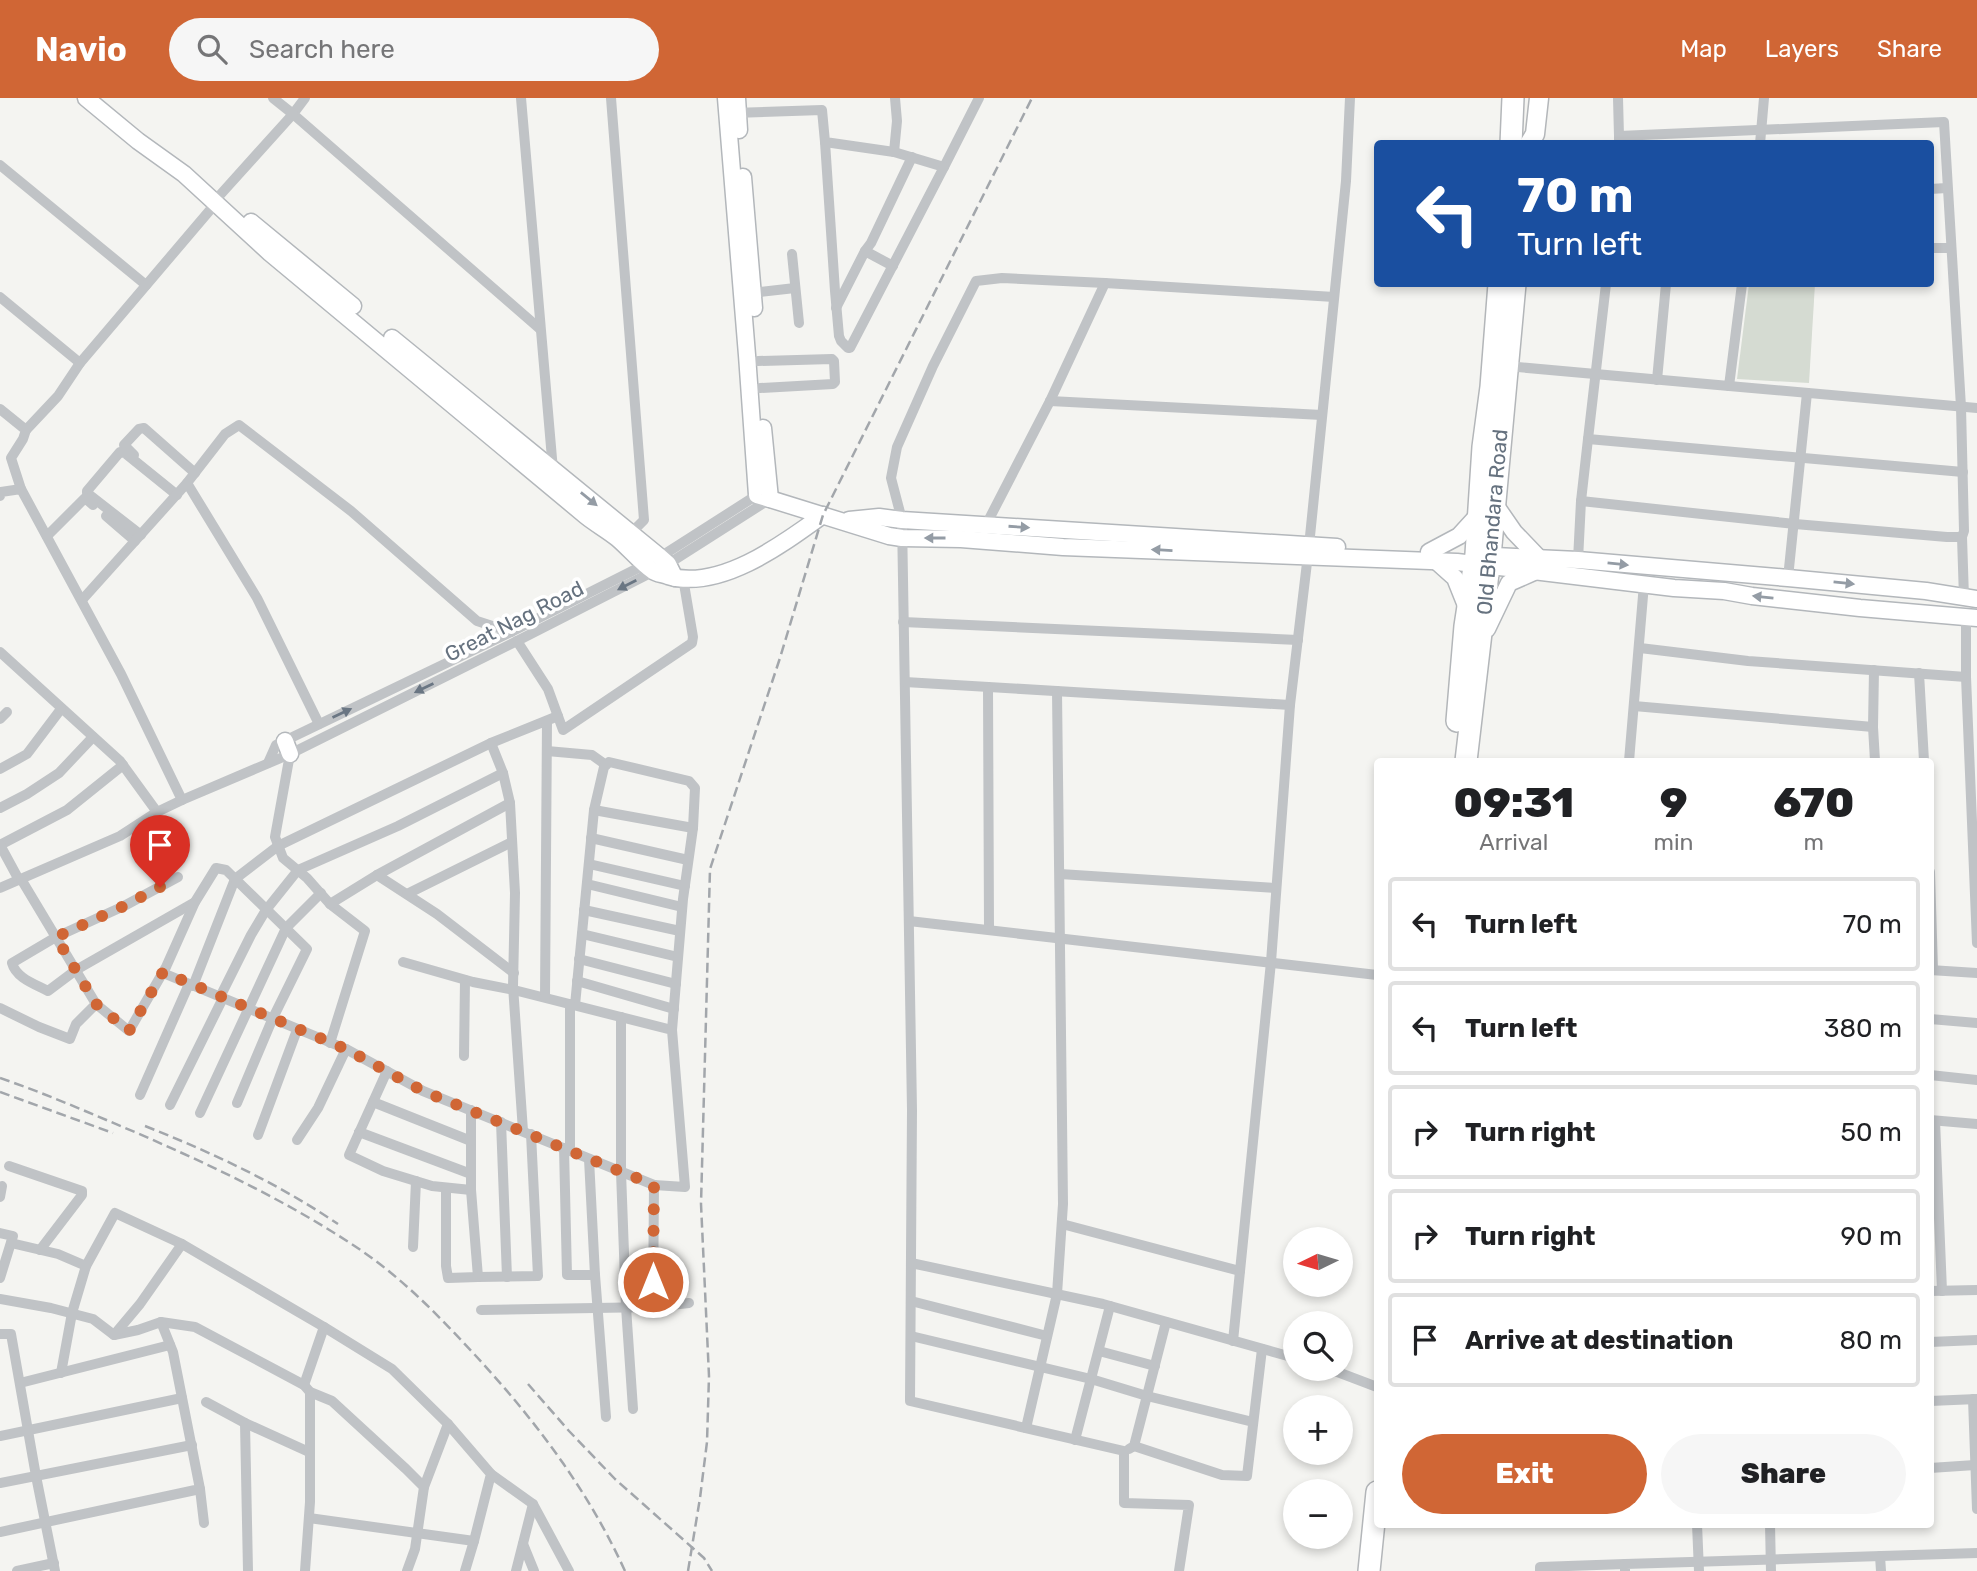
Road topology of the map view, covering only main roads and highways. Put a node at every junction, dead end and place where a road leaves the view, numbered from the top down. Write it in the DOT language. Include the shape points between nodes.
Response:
graph roads {
  1 [pos="86,98"];
  2 [pos="101,98"];
  3 [pos="1505,98"];
  4 [pos="1513,98"];
  5 [pos="1528,98"];
  6 [pos="1539,98"];
  7 [pos="732,106"];
  8 [pos="1514,140"];
  9 [pos="1518,140"];
  10 [pos="1518,140"];
  11 [pos="1520,140"];
  12 [pos="218,199"];
  13 [pos="1499,287"];
  14 [pos="1514,287"];
  15 [pos="1499,365"];
  16 [pos="763,497"];
  17 [pos="1486,508"];
  18 [pos="823,515"];
  19 [pos="843,520"];
  20 [pos="1308,552"];
  21 [pos="1433,557"];
  22 [pos="1482,559"];
  23 [pos="1538,564"];
  24 [pos="1970,599"];
  25 [pos="1468,611"];
  26 [pos="1972,618"];
  27 [pos="1479,650"];
  28 [pos="1462,737"];
  29 [pos="1453,758"];
  30 [pos="1466,758"];
  31 [pos="1374,1522"];
  32 [pos="1388,1528"];
  33 [pos="1369,1571"];
  34 [pos="1383,1571"];
  1 -- 12 [label="main road"];
  2 -- 12 [label="main road"];
  3 -- 8 [label="main road" via="1504,137"];
  4 -- 9 [label="highway"];
  5 -- 10 [label="highway"];
  6 -- 11 [label="main road" via="1535,134"];
  7 -- 16 [label="main road" via="747,355"];
  7 -- 16 [label="main road" via="758,361"];
  12 -- 18 [label="main road" via="270,253 550,476 586,516 626,538 664,569 709,576 767,554"];
  13 -- 15 [label="highway"];
  14 -- 15 [label="highway, Old Bhandara Road"];
  15 -- 17 [label="highway, Old Bhandara Road"];
  16 -- 18 [label="main road"];
  17 -- 21 [label="main road"];
  17 -- 22 [label="highway, Old Bhandara Road"];
  17 -- 23 [label="main road" via="1514,532"];
  18 -- 19 [label="main road"];
  19 -- 20 [label="main road, one-way" via="879,517"];
  20 -- 19 [label="main road, one-way" via="902,538"];
  20 -- 21 [label="main road"];
  21 -- 22 [label="main road"];
  21 -- 25 [label="main road" via="1455,579"];
  22 -- 23 [label="main road"];
  22 -- 25 [label="highway"];
  22 -- 27 [label="highway, Old Bhandara Road"];
  23 -- 24 [label="main road, one-way" via="1578,560 1926,591"];
  26 -- 23 [label="main road, one-way" via="1644,584"];
  23 -- 27 [label="main road" via="1509,583"];
  25 -- 28 [label="highway"];
  27 -- 28 [label="highway, Old Bhandara Road"];
  28 -- 29 [label="highway"];
  28 -- 30 [label="highway, Old Bhandara Road"];
  31 -- 33 [label="highway"];
  32 -- 34 [label="highway"];
}
